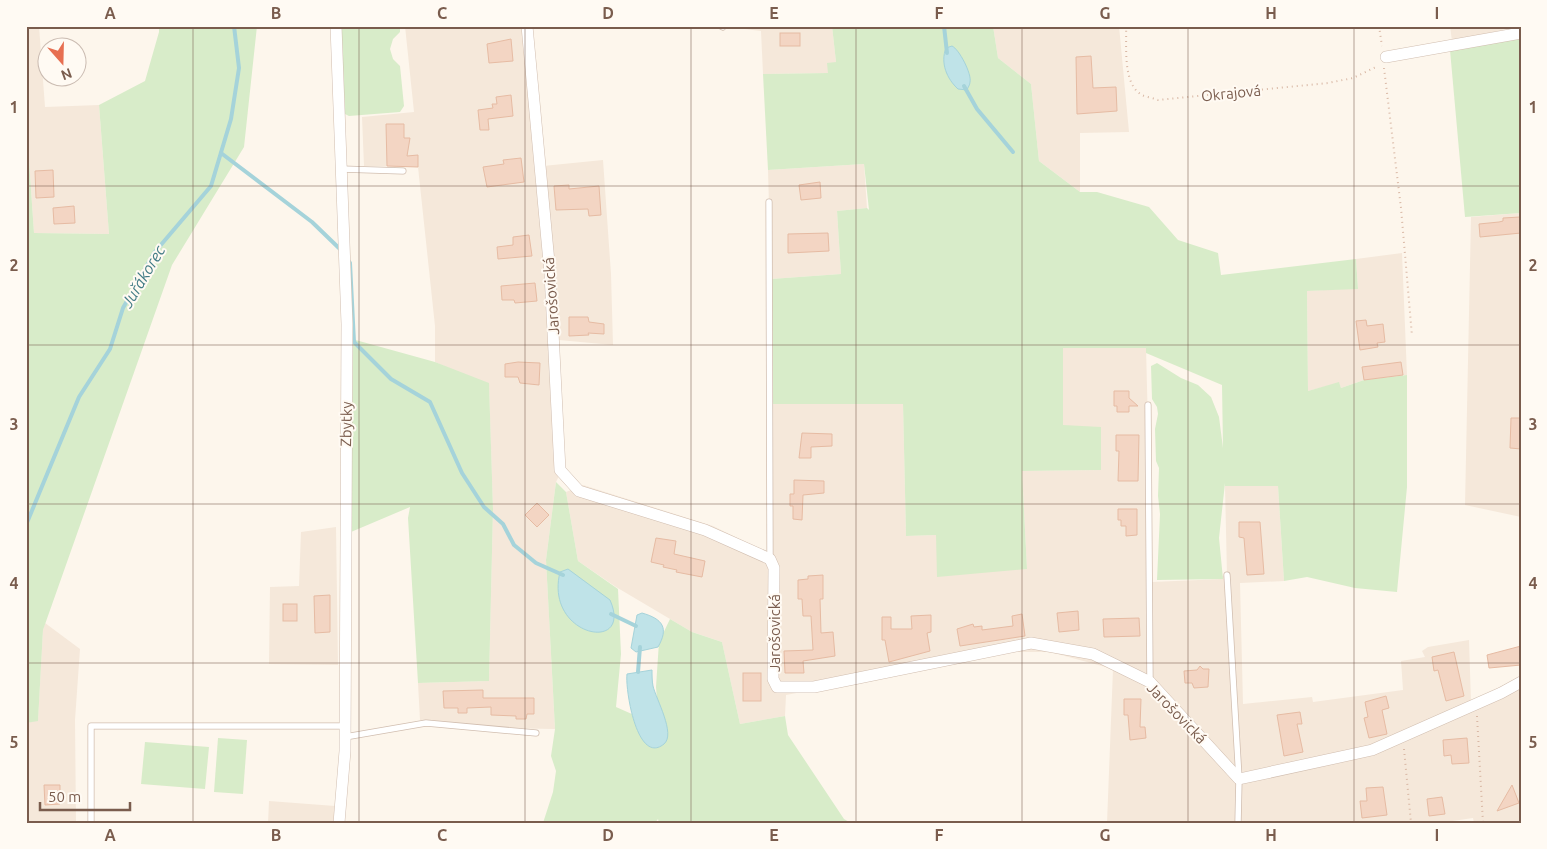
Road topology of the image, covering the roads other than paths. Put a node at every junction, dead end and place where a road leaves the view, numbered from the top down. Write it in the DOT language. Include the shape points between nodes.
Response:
graph roads {
  1 [pos="336,26"];
  2 [pos="527,26"];
  3 [pos="1521,33"];
  4 [pos="1386,57"];
  5 [pos="341,169"];
  6 [pos="403,172"];
  7 [pos="769,202"];
  8 [pos="1148,404"];
  9 [pos="770,559"];
  10 [pos="1227,575"];
  11 [pos="1150,682"];
  12 [pos="1521,682"];
  13 [pos="345,731"];
  14 [pos="536,733"];
  15 [pos="1239,779"];
  16 [pos="91,823"];
  17 [pos="339,823"];
  18 [pos="1238,823"];
  1 -- 5 [label="street, Zbytky"];
  2 -- 9 [label="street, Jarošovická" via="550,273 560,470 580,491 704,530"];
  3 -- 4 [label="street"];
  5 -- 6 [label="lane"];
  5 -- 13 [label="street, Zbytky" via="347,324"];
  7 -- 9 [label="lane"];
  8 -- 11 [label="lane"];
  9 -- 11 [label="street, Jarošovická" via="774,568 773,679 777,686 814,687 1031,643 1093,654"];
  10 -- 15 [label="lane"];
  11 -- 15 [label="street, Jarošovická"];
  12 -- 15 [label="street" via="1372,750"];
  13 -- 14 [label="lane" via="426,723"];
  13 -- 16 [label="lane" via="91,726"];
  13 -- 17 [label="street, Zbytky"];
  15 -- 18 [label="lane"];
}
